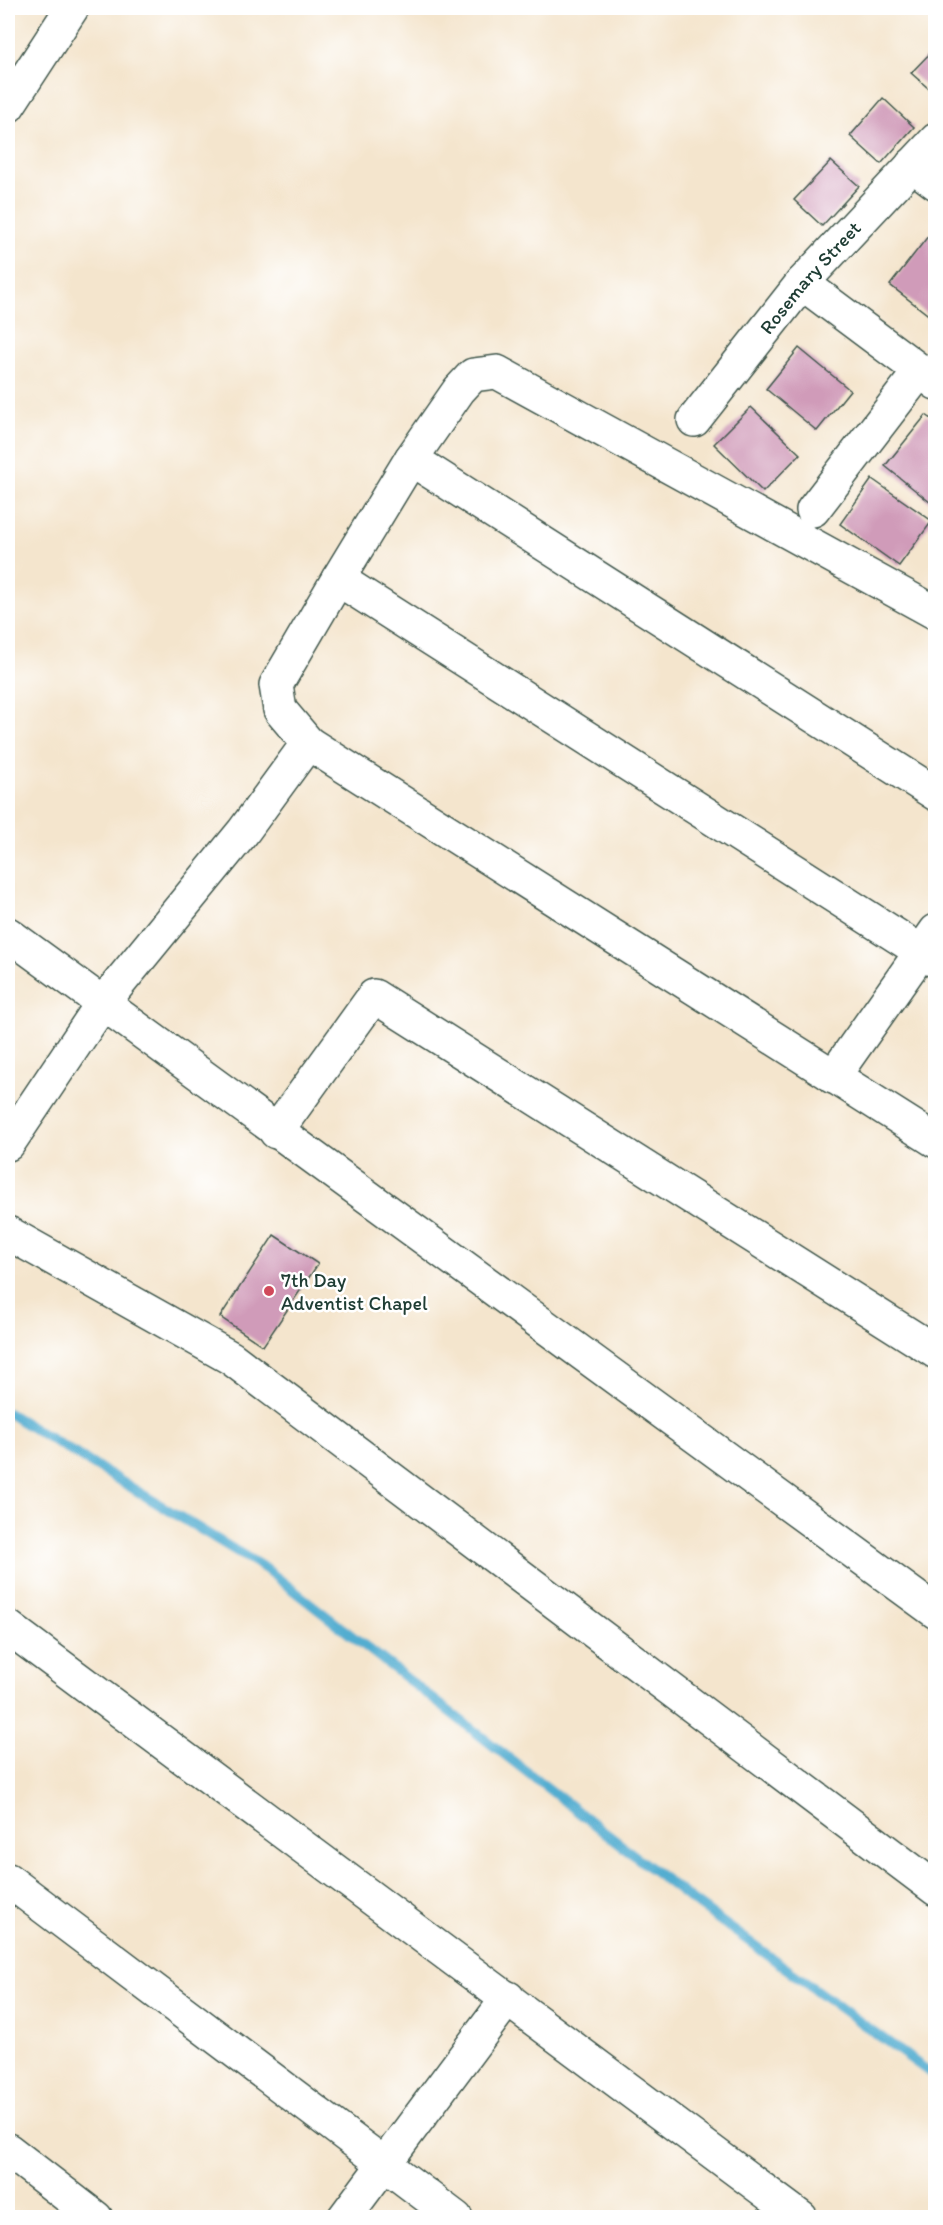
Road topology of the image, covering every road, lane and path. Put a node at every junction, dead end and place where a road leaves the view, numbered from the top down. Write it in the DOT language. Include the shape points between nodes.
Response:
graph roads {
  1 [pos="72,8"];
  2 [pos="8,106"];
  3 [pos="936,140"];
  4 [pos="924,174"];
  5 [pos="802,284"];
  6 [pos="928,377"];
  7 [pos="694,420"];
  8 [pos="411,459"];
  9 [pos="813,510"];
  10 [pos="338,579"];
  11 [pos="936,613"];
  12 [pos="308,743"];
  13 [pos="936,794"];
  14 [pos="8,934"];
  15 [pos="931,948"];
  16 [pos="102,1004"];
  17 [pos="833,1077"];
  18 [pos="276,1132"];
  19 [pos="936,1141"];
  20 [pos="8,1144"];
  21 [pos="8,1233"];
  22 [pos="936,1352"];
  23 [pos="936,1612"];
  24 [pos="8,1627"];
  25 [pos="8,1880"];
  26 [pos="933,1881"];
  27 [pos="508,1998"];
  28 [pos="8,2150"];
  29 [pos="383,2165"];
  30 [pos="96,2217"];
  31 [pos="344,2217"];
  32 [pos="456,2217"];
  33 [pos="801,2217"];
  1 -- 2 [label="street"];
  3 -- 4 [label="street, Rosemary Street"];
  4 -- 5 [label="street, Rosemary Street"];
  5 -- 6 [label="street"];
  5 -- 7 [label="street, Rosemary Street"];
  6 -- 9 [label="street"];
  8 -- 10 [label="street"];
  8 -- 11 [label="street" via="473,375 497,372"];
  8 -- 13 [label="street"];
  10 -- 12 [label="street" via="276,685 280,710"];
  10 -- 15 [label="street"];
  12 -- 16 [label="street" via="243,831"];
  12 -- 17 [label="street"];
  14 -- 16 [label="street"];
  15 -- 17 [label="street"];
  16 -- 18 [label="street"];
  16 -- 20 [label="street"];
  17 -- 19 [label="street"];
  18 -- 22 [label="street" via="374,996"];
  18 -- 23 [label="street"];
  21 -- 26 [label="street" via="231,1358"];
  24 -- 27 [label="street"];
  25 -- 29 [label="street"];
  27 -- 29 [label="street"];
  27 -- 33 [label="street"];
  28 -- 30 [label="street"];
  29 -- 31 [label="street"];
  29 -- 32 [label="street"];
}
